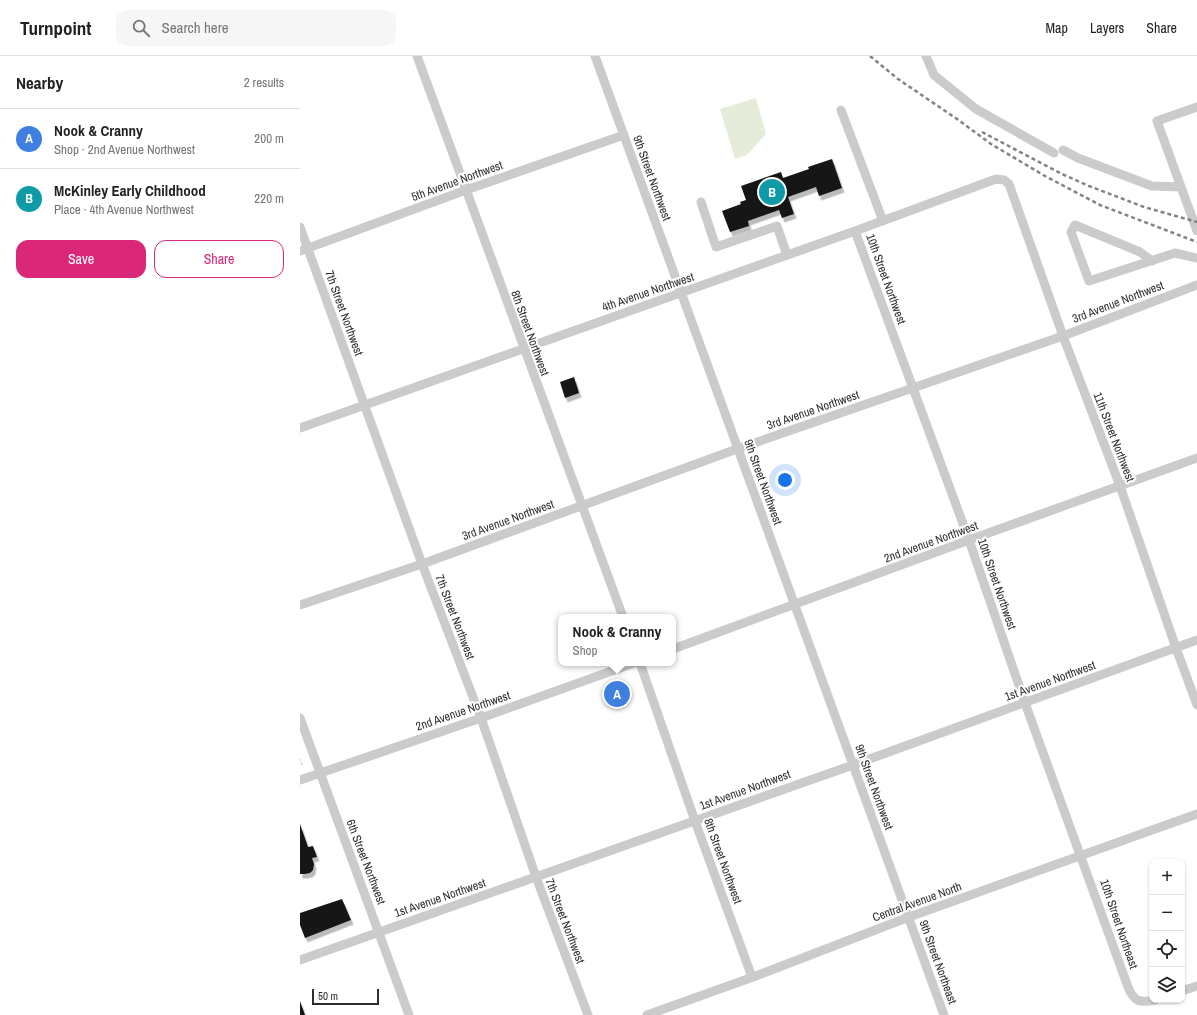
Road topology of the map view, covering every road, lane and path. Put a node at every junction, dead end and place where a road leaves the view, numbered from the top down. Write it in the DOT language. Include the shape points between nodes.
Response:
graph roads {
  1 [pos="417,56"];
  2 [pos="595,56"];
  3 [pos="926,56"];
  4 [pos="1197,107"];
  5 [pos="841,110"];
  6 [pos="624,135"];
  7 [pos="1063,150"];
  8 [pos="1054,153"];
  9 [pos="1004,180"];
  10 [pos="1181,187"];
  11 [pos="466,190"];
  12 [pos="701,202"];
  13 [pos="883,221"];
  14 [pos="300,227"];
  15 [pos="855,231"];
  16 [pos="1197,231"];
  17 [pos="304,250"];
  18 [pos="787,255"];
  19 [pos="1197,258"];
  20 [pos="1152,261"];
  21 [pos="1197,285"];
  22 [pos="681,293"];
  23 [pos="1063,336"];
  24 [pos="523,348"];
  25 [pos="913,388"];
  26 [pos="366,405"];
  27 [pos="300,428"];
  28 [pos="738,449"];
  29 [pos="1197,458"];
  30 [pos="1120,486"];
  31 [pos="582,505"];
  32 [pos="969,540"];
  33 [pos="422,564"];
  34 [pos="300,605"];
  35 [pos="795,605"];
  36 [pos="622,614"];
  37 [pos="1197,640"];
  38 [pos="676,648"];
  39 [pos="1176,648"];
  40 [pos="626,666"];
  41 [pos="641,666"];
  42 [pos="1026,703"];
  43 [pos="1197,705"];
  44 [pos="300,718"];
  45 [pos="481,718"];
  46 [pos="300,759"];
  47 [pos="301,765"];
  48 [pos="853,765"];
  49 [pos="319,773"];
  50 [pos="300,780"];
  51 [pos="1197,814"];
  52 [pos="695,821"];
  53 [pos="1082,855"];
  54 [pos="536,877"];
  55 [pos="909,917"];
  56 [pos="379,932"];
  57 [pos="300,960"];
  58 [pos="752,977"];
  59 [pos="1197,986"];
  60 [pos="1185,990"];
  61 [pos="1149,1001"];
  62 [pos="409,1015"];
  63 [pos="588,1015"];
  64 [pos="647,1015"];
  65 [pos="944,1015"];
  1 -- 11 [label="street, 8th Street Northwest"];
  2 -- 6 [label="street, 9th Street Northwest"];
  3 -- 8 [label="street" via="934,75 976,109"];
  4 -- 10 [label="street" via="1157,121"];
  5 -- 13 [label="street"];
  6 -- 11 [label="street, 5th Avenue Northwest"];
  6 -- 22 [label="street, 9th Street Northwest"];
  7 -- 10 [label="street" via="1152,186"];
  9 -- 13 [label="street, 4th Avenue Northwest" via="996,179"];
  9 -- 23 [label="street, 11th Street Northwest" via="1009,184"];
  10 -- 16 [label="street"];
  11 -- 17 [label="street, 5th Avenue Northwest"];
  11 -- 24 [label="street, 8th Street Northwest"];
  12 -- 18 [label="street" via="716,247 777,226"];
  13 -- 15 [label="street, 4th Avenue Northwest"];
  14 -- 17 [label="street, 7th Street Northwest"];
  15 -- 18 [label="street, 4th Avenue Northwest"];
  15 -- 25 [label="street, 10th Street Northwest"];
  17 -- 26 [label="street, 7th Street Northwest"];
  18 -- 22 [label="street, 4th Avenue Northwest"];
  19 -- 20 [label="street" via="1175,253"];
  20 -- 20 [label="street" via="1089,281 1071,232 1075,225 1140,252"];
  21 -- 23 [label="street, 3rd Avenue Northwest"];
  22 -- 24 [label="street, 4th Avenue Northwest"];
  22 -- 28 [label="street, 9th Street Northwest"];
  23 -- 25 [label="street, 3rd Avenue Northwest"];
  23 -- 30 [label="street, 11th Street Northwest"];
  24 -- 26 [label="street, 4th Avenue Northwest"];
  24 -- 31 [label="street, 8th Street Northwest"];
  25 -- 28 [label="street, 3rd Avenue Northwest"];
  25 -- 32 [label="street, 10th Street Northwest"];
  26 -- 27 [label="street, 4th Avenue Northwest"];
  26 -- 33 [label="street, 7th Street Northwest"];
  28 -- 31 [label="street, 3rd Avenue Northwest"];
  28 -- 35 [label="street, 9th Street Northwest"];
  29 -- 30 [label="street, 2nd Avenue Northwest"];
  30 -- 32 [label="street, 2nd Avenue Northwest"];
  30 -- 39 [label="street, 11th Street Northwest"];
  31 -- 33 [label="street, 3rd Avenue Northwest"];
  31 -- 36 [label="street, 8th Street Northwest"];
  32 -- 35 [label="street, 2nd Avenue Northwest"];
  32 -- 42 [label="street, 10th Street Northwest"];
  33 -- 34 [label="street, 3rd Avenue Northwest"];
  33 -- 45 [label="street, 7th Street Northwest"];
  35 -- 38 [label="street, 2nd Avenue Northwest"];
  35 -- 48 [label="street, 9th Street Northwest"];
  37 -- 39 [label="street, 1st Avenue Northwest"];
  39 -- 42 [label="street, 1st Avenue Northwest"];
  39 -- 43 [label="street, 11th Street Northwest"];
  40 -- 45 [label="street, 2nd Avenue Northwest"];
  41 -- 52 [label="street, 8th Street Northwest"];
  42 -- 48 [label="street, 1st Avenue Northwest"];
  42 -- 53 [label="street, 10th Street Northwest"];
  44 -- 49 [label="street, 6th Street Northwest"];
  45 -- 49 [label="street, 2nd Avenue Northwest"];
  45 -- 54 [label="street, 7th Street Northwest"];
  46 -- 47 [label="path"];
  48 -- 52 [label="street, 1st Avenue Northwest"];
  48 -- 55 [label="street, 9th Street Northwest"];
  49 -- 50 [label="street, 2nd Avenue Northwest"];
  49 -- 56 [label="street, 6th Street Northwest"];
  51 -- 53 [label="street, Central Avenue North"];
  52 -- 54 [label="street, 1st Avenue Northwest"];
  52 -- 58 [label="street, 8th Street Northwest"];
  53 -- 55 [label="street, Central Avenue North"];
  53 -- 61 [label="street, 10th Street Northeast" via="1128,987 1136,999 1142,1002"];
  54 -- 56 [label="street, 1st Avenue Northwest"];
  54 -- 63 [label="street, 7th Street Northwest"];
  55 -- 58 [label="street, Central Avenue North"];
  55 -- 65 [label="street, 9th Street Northeast"];
  56 -- 57 [label="street, 1st Avenue Northwest"];
  56 -- 62 [label="street, 6th Street Northwest"];
  58 -- 64 [label="street, Central Avenue North"];
  59 -- 60 [label="street"];
}
